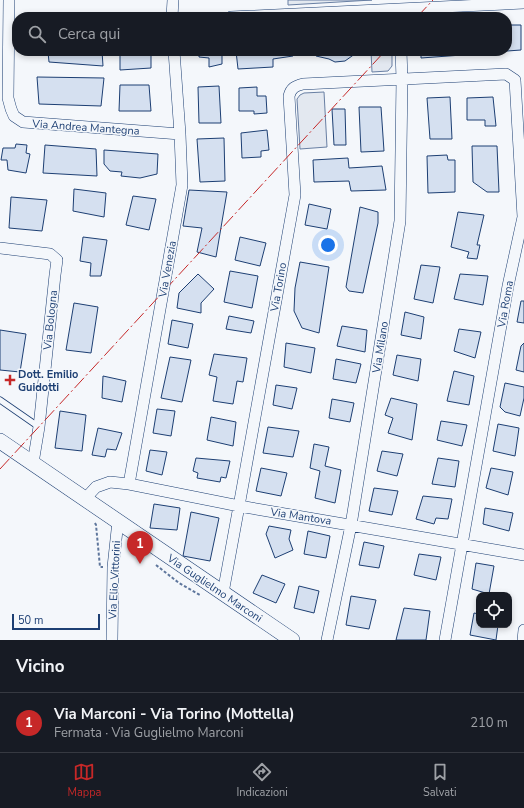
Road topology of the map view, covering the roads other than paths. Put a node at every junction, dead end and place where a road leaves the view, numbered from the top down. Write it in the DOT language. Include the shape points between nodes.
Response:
graph roads {
  1 [pos="9,0"];
  2 [pos="173,0"];
  3 [pos="524,3"];
  4 [pos="399,8"];
  5 [pos="172,12"];
  6 [pos="324,12"];
  7 [pos="12,14"];
  8 [pos="12,25"];
  9 [pos="174,56"];
  10 [pos="400,56"];
  11 [pos="5,74"];
  12 [pos="402,78"];
  13 [pos="180,134"];
  14 [pos="0,248"];
  15 [pos="0,400"];
  16 [pos="38,427"];
  17 [pos="0,441"];
  18 [pos="33,463"];
  19 [pos="129,484"];
  20 [pos="85,499"];
  21 [pos="239,506"];
  22 [pos="118,521"];
  23 [pos="351,525"];
  24 [pos="462,545"];
  25 [pos="524,555"];
  26 [pos="223,593"];
  27 [pos="524,630"];
  28 [pos="112,640"];
  29 [pos="292,640"];
  30 [pos="327,640"];
  31 [pos="445,640"];
  32 [pos="523,640"];
  1 -- 7 [label="street, Via Andrea Mantegna"];
  2 -- 5 [label="street"];
  3 -- 4 [label="street"];
  4 -- 6 [label="street"];
  8 -- 11 [label="street, Via Andrea Mantegna"];
  9 -- 13 [label="street, Via Venezia"];
  10 -- 12 [label="street, Via Milano"];
  11 -- 13 [label="street, Via Andrea Mantegna" via="11,108 14,116 23,122"];
  12 -- 21 [label="street, Via Torino" via="303,84 297,85 290,92 294,195"];
  12 -- 23 [label="street, Via Milano" via="400,221"];
  12 -- 24 [label="street, Via Roma" via="506,74 515,80 523,217 508,286"];
  13 -- 19 [label="street, Via Venezia" via="182,185"];
  14 -- 16 [label="street, Via Bologna" via="50,254 57,260"];
  15 -- 16 [label="lane"];
  16 -- 18 [label="street, Via Bologna"];
  17 -- 18 [label="main road, Via Guglielmo Marconi"];
  18 -- 20 [label="main road, Via Guglielmo Marconi"];
  19 -- 20 [label="street, Via Mantova" via="110,482 96,487"];
  19 -- 21 [label="street, Via Mantova"];
  20 -- 22 [label="main road, Via Guglielmo Marconi"];
  21 -- 23 [label="street, Via Mantova"];
  21 -- 26 [label="street, Via Torino"];
  22 -- 26 [label="main road, Via Guglielmo Marconi"];
  22 -- 28 [label="street, Via Elio Vittorini" via="113,567"];
  23 -- 24 [label="street, Via Mantova"];
  23 -- 30 [label="street, Via Milano"];
  24 -- 25 [label="street, Via Mantova"];
  24 -- 31 [label="street, Via Roma"];
  26 -- 29 [label="main road, Via Guglielmo Marconi"];
  27 -- 32 [label="street"];
}
